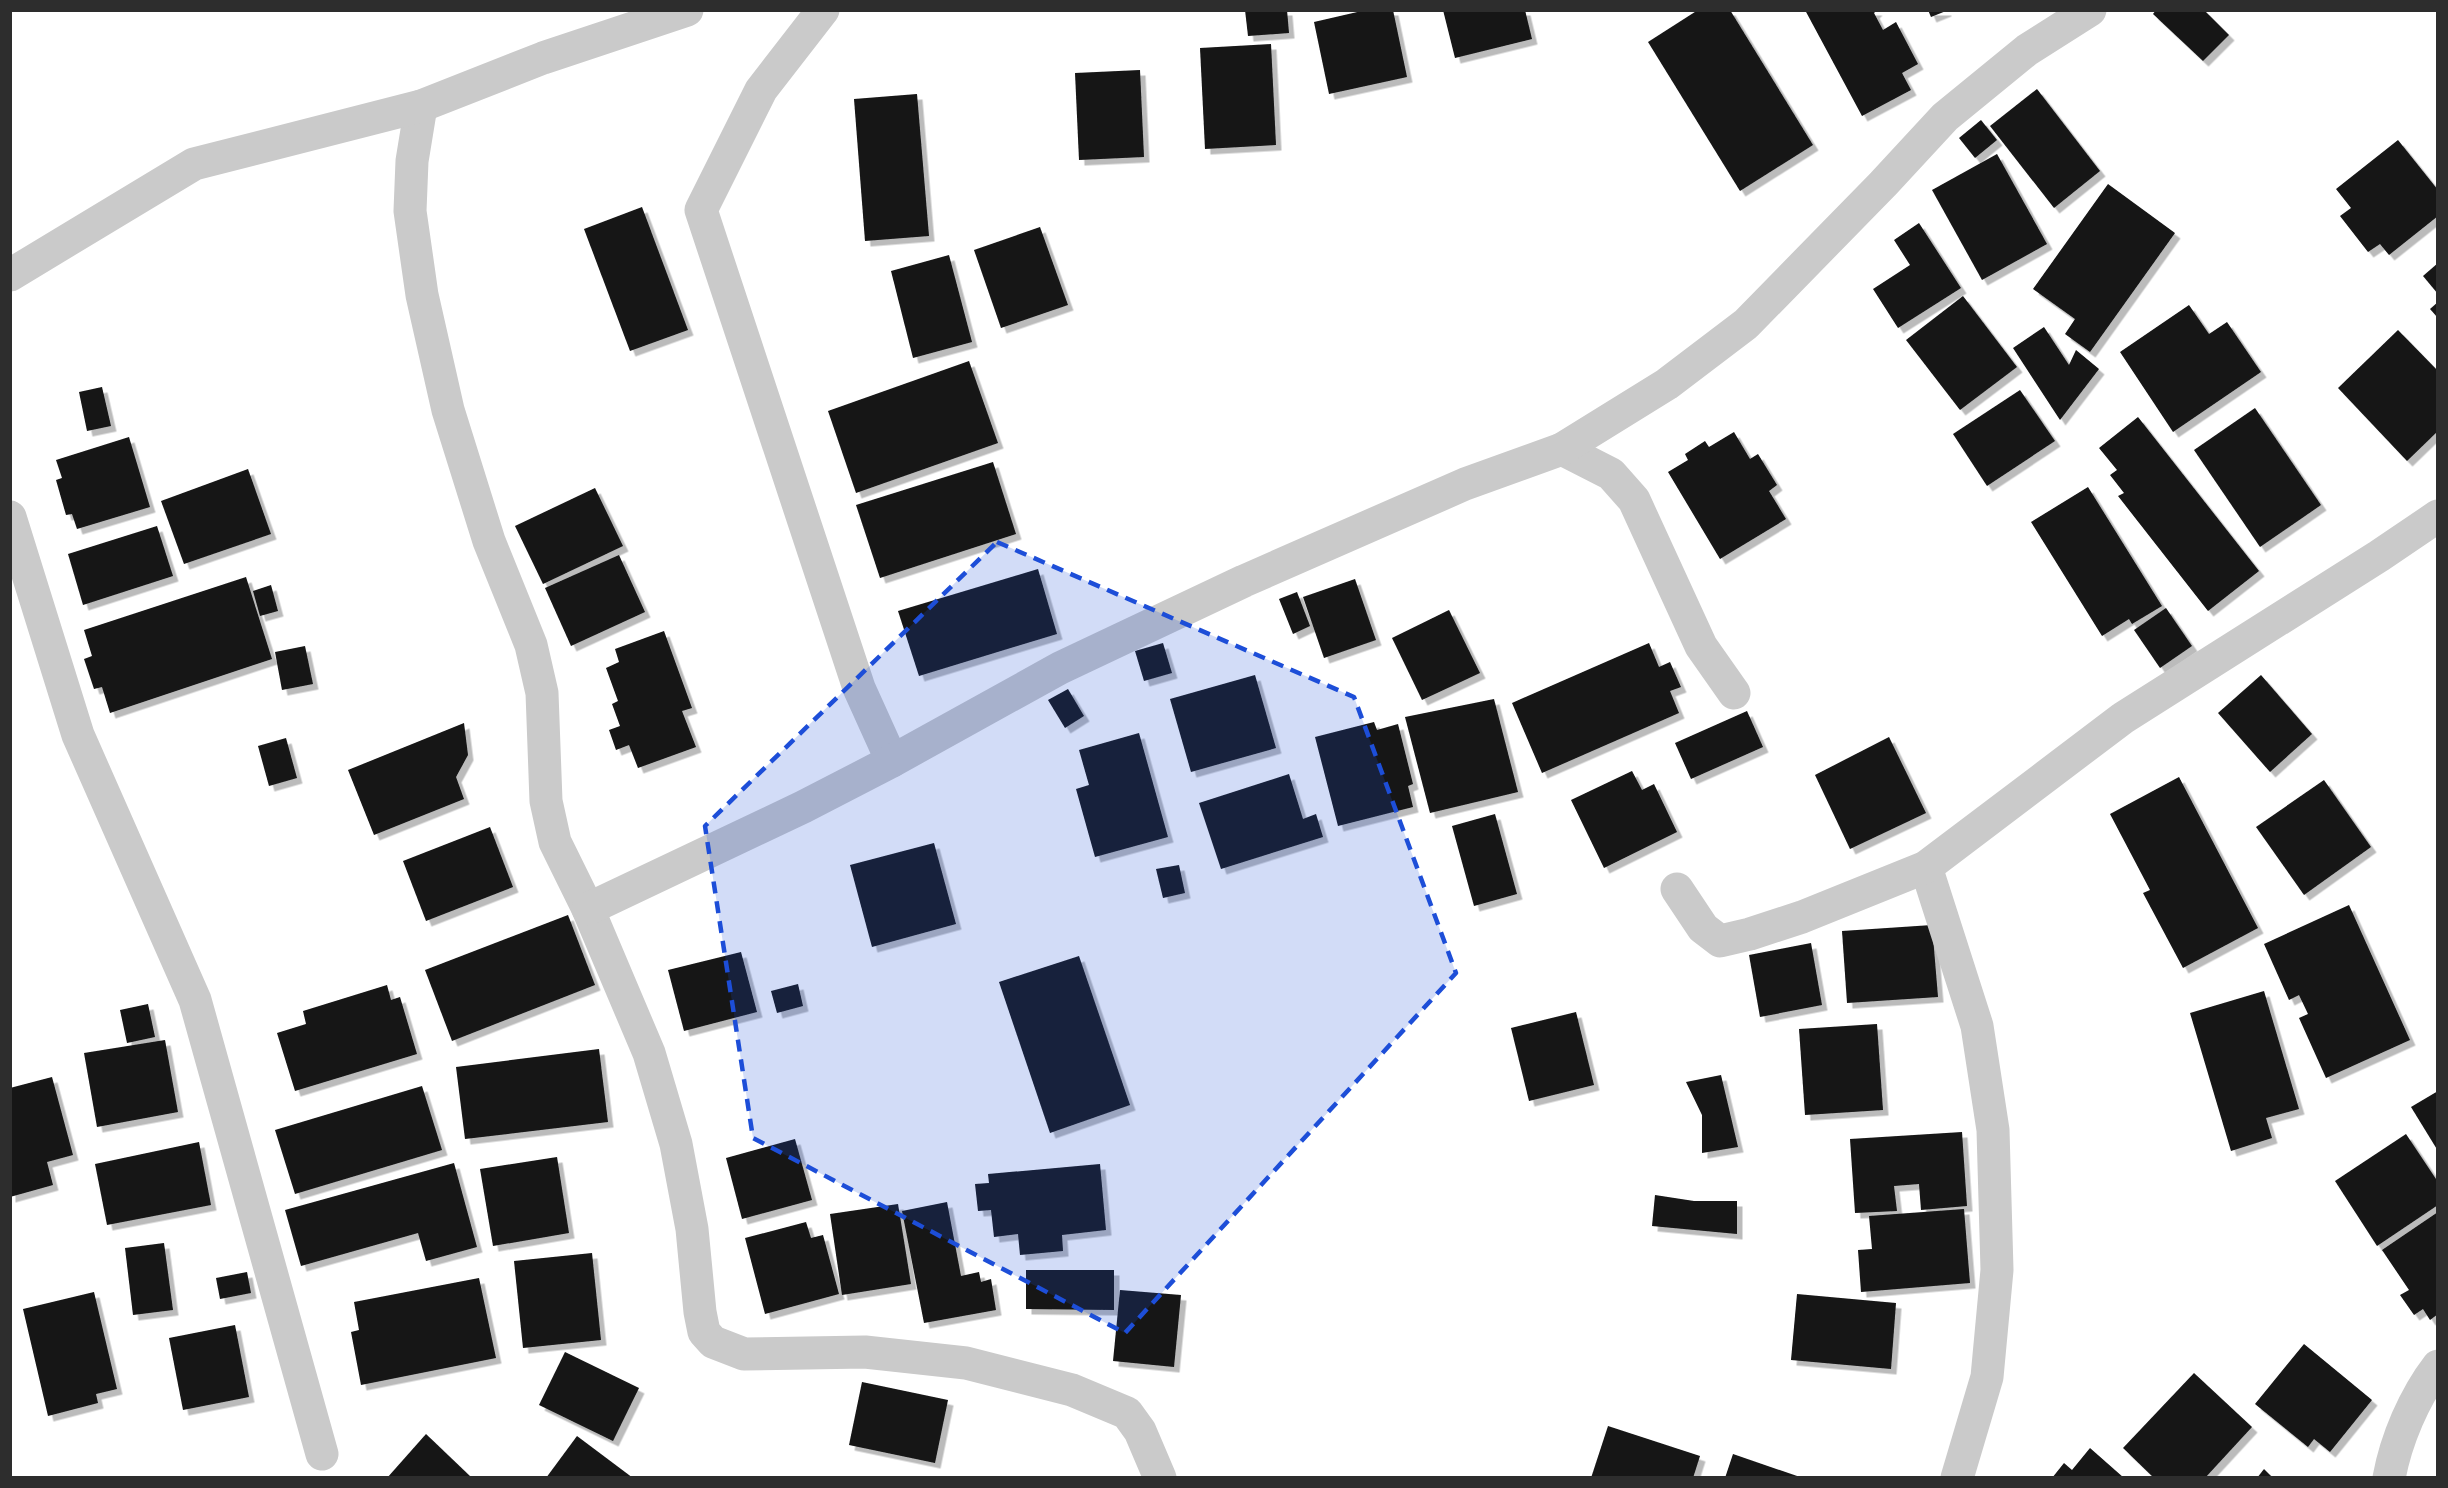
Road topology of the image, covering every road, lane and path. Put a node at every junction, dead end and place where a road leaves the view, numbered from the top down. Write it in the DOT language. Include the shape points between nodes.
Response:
graph roads {
  1 [pos="687,10"];
  2 [pos="823,10"];
  3 [pos="2090,10"];
  4 [pos="421,106"];
  5 [pos="10,275"];
  6 [pos="1562,449"];
  7 [pos="2438,516"];
  8 [pos="10,517"];
  9 [pos="1734,693"];
  10 [pos="892,761"];
  11 [pos="1926,867"];
  12 [pos="1677,889"];
  13 [pos="588,909"];
  14 [pos="2438,1366"];
  15 [pos="322,1454"];
  16 [pos="1156,1475"];
  17 [pos="1957,1478"];
  18 [pos="2389,1478"];
  1 -- 4 [label="street" via="543,58"];
  2 -- 10 [label="street" via="761,90 701,210 859,688"];
  3 -- 6 [label="street" via="2027,50 1945,117 1746,324 1667,384"];
  4 -- 5 [label="street" via="194,164"];
  4 -- 13 [label="street" via="412,161 410,211 422,295 451,421 489,542 531,645 542,693 546,801 555,842"];
  6 -- 9 [label="street" via="1611,474 1635,500 1701,646"];
  6 -- 10 [label="street" via="1465,484 1244,581 1060,668"];
  7 -- 11 [label="street" via="2123,718"];
  8 -- 15 [label="street" via="78,735 195,1000"];
  10 -- 13 [label="street"];
  11 -- 12 [label="street" via="1802,917 1720,941 1703,928"];
  11 -- 17 [label="street" via="1977,1026 1993,1130 1997,1270 1987,1377"];
  13 -- 16 [label="street" via="649,1053 676,1144 692,1229 700,1312 704,1332 713,1342 744,1354 865,1352 966,1363 1072,1390 1127,1413 1140,1431"];
  14 -- 18 [label="street" via="2397,1443"];
}
